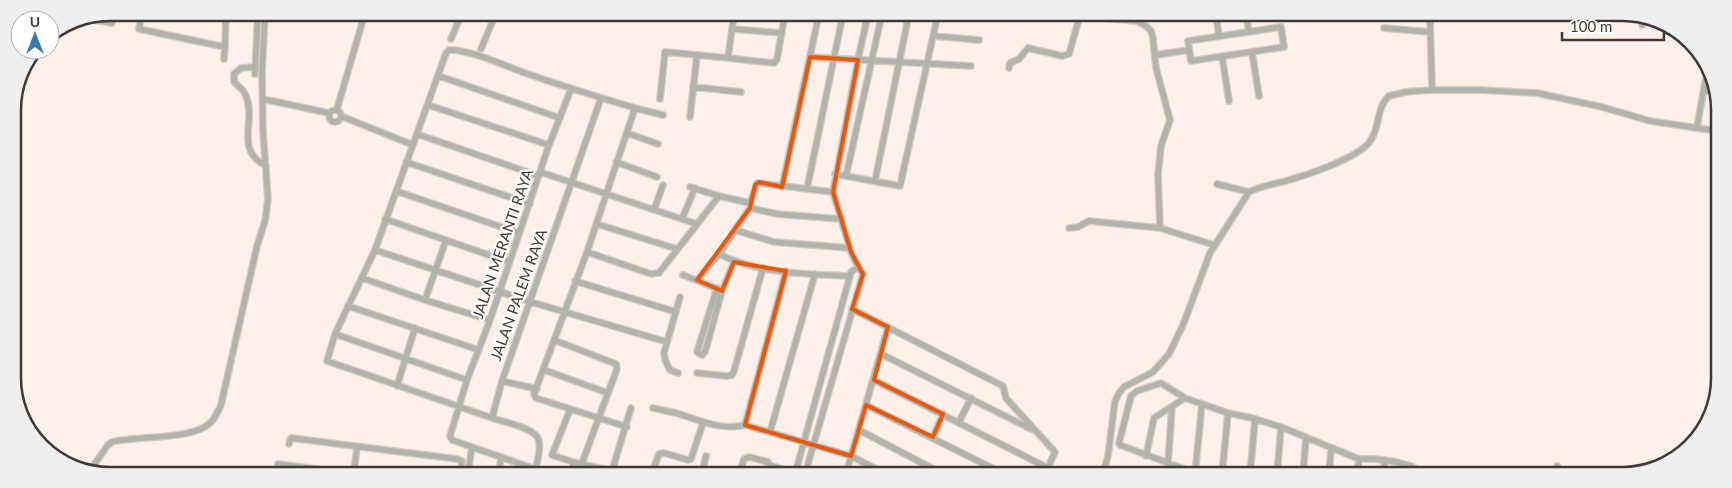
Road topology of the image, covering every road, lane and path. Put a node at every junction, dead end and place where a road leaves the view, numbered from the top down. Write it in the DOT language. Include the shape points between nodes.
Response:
graph roads {
  1 [pos="141,21"];
  2 [pos="226,21"];
  3 [pos="258,21"];
  4 [pos="265,21"];
  5 [pos="363,21"];
  6 [pos="459,21"];
  7 [pos="493,21"];
  8 [pos="733,21"];
  9 [pos="784,21"];
  10 [pos="818,21"];
  11 [pos="842,21"];
  12 [pos="867,21"];
  13 [pos="880,21"];
  14 [pos="908,21"];
  15 [pos="937,21"];
  16 [pos="1078,21"];
  17 [pos="1137,21"];
  18 [pos="1217,21"];
  19 [pos="1247,21"];
  20 [pos="1430,21"];
  21 [pos="1384,28"];
  22 [pos="732,29"];
  23 [pos="1248,32"];
  24 [pos="1430,32"];
  25 [pos="782,33"];
  26 [pos="934,36"];
  27 [pos="1219,36"];
  28 [pos="451,39"];
  29 [pos="979,40"];
  30 [pos="257,42"];
  31 [pos="224,47"];
  32 [pos="263,47"];
  33 [pos="481,49"];
  34 [pos="1189,50"];
  35 [pos="1252,52"];
  36 [pos="696,55"];
  37 [pos="1156,55"];
  38 [pos="1222,56"];
  39 [pos="810,57"];
  40 [pos="728,58"];
  41 [pos="834,58"];
  42 [pos="224,59"];
  43 [pos="859,60"];
  44 [pos="871,61"];
  45 [pos="899,62"];
  46 [pos="927,64"];
  47 [pos="971,66"];
  48 [pos="256,67"];
  49 [pos="1010,68"];
  50 [pos="255,74"];
  51 [pos="439,76"];
  52 [pos="1706,81"];
  53 [pos="693,87"];
  54 [pos="571,89"];
  55 [pos="1432,90"];
  56 [pos="1704,90"];
  57 [pos="1709,91"];
  58 [pos="741,92"];
  59 [pos="1259,96"];
  60 [pos="601,98"];
  61 [pos="263,99"];
  62 [pos="660,99"];
  63 [pos="1229,101"];
  64 [pos="428,106"];
  65 [pos="635,108"];
  66 [pos="337,109"];
  67 [pos="329,112"];
  68 [pos="663,115"];
  69 [pos="342,116"];
  70 [pos="690,117"];
  71 [pos="560,118"];
  72 [pos="1697,127"];
  73 [pos="1711,130"];
  74 [pos="627,133"];
  75 [pos="417,134"];
  76 [pos="658,144"];
  77 [pos="413,145"];
  78 [pos="549,146"];
  79 [pos="406,162"];
  80 [pos="616,162"];
  81 [pos="266,166"];
  82 [pos="540,174"];
  83 [pos="835,174"];
  84 [pos="846,176"];
  85 [pos="657,177"];
  86 [pos="875,181"];
  87 [pos="572,183"];
  88 [pos="1216,184"];
  89 [pos="663,185"];
  90 [pos="782,187"];
  91 [pos="807,189"];
  92 [pos="396,191"];
  93 [pos="832,192"];
  94 [pos="1249,192"];
  95 [pos="606,193"];
  96 [pos="718,196"];
  97 [pos="530,204"];
  98 [pos="750,205"];
  99 [pos="654,210"];
  100 [pos="385,219"];
  101 [pos="682,219"];
  102 [pos="840,219"];
  103 [pos="596,224"];
  104 [pos="698,224"];
  105 [pos="1069,228"];
  106 [pos="1160,228"];
  107 [pos="735,230"];
  108 [pos="519,233"];
  109 [pos="446,240"];
  110 [pos="1214,244"];
  111 [pos="850,248"];
  112 [pos="677,249"];
  113 [pos="375,250"];
  114 [pos="587,252"];
  115 [pos="719,254"];
  116 [pos="509,262"];
  117 [pos="734,262"];
  118 [pos="858,267"];
  119 [pos="763,268"];
  120 [pos="436,270"];
  121 [pos="786,271"];
  122 [pos="815,274"];
  123 [pos="683,275"];
  124 [pos="850,276"];
  125 [pos="362,278"];
  126 [pos="696,280"];
  127 [pos="575,281"];
  128 [pos="719,290"];
  129 [pos="500,291"];
  130 [pos="680,297"];
  131 [pos="425,300"];
  132 [pos="531,302"];
  133 [pos="348,306"];
  134 [pos="852,309"];
  135 [pos="564,312"];
  136 [pos="676,312"];
  137 [pos="490,320"];
  138 [pos="888,327"];
  139 [pos="415,328"];
  140 [pos="335,334"];
  141 [pos="554,340"];
  142 [pos="667,342"];
  143 [pos="479,350"];
  144 [pos="881,354"];
  145 [pos="404,358"];
  146 [pos="544,370"];
  147 [pos="678,373"];
  148 [pos="697,373"];
  149 [pos="1144,377"];
  150 [pos="467,380"];
  151 [pos="874,380"];
  152 [pos="502,381"];
  153 [pos="397,386"];
  154 [pos="537,389"];
  155 [pos="1137,391"];
  156 [pos="608,393"];
  157 [pos="971,398"];
  158 [pos="1185,398"];
  159 [pos="1202,404"];
  160 [pos="866,405"];
  161 [pos="459,407"];
  162 [pos="1172,407"];
  163 [pos="631,408"];
  164 [pos="653,408"];
  165 [pos="570,410"];
  166 [pos="1228,413"];
  167 [pos="943,414"];
  168 [pos="492,418"];
  169 [pos="598,418"];
  170 [pos="1255,419"];
  171 [pos="959,422"];
  172 [pos="703,423"];
  173 [pos="745,425"];
  174 [pos="626,427"];
  175 [pos="1281,427"];
  176 [pos="859,430"];
  177 [pos="1035,431"];
  178 [pos="770,432"];
  179 [pos="933,437"];
  180 [pos="1306,437"];
  181 [pos="804,442"];
  182 [pos="288,444"];
  183 [pos="813,445"];
  184 [pos="357,446"];
  185 [pos="472,447"];
  186 [pos="1331,448"];
  187 [pos="538,453"];
  188 [pos="552,455"];
  189 [pos="706,456"];
  190 [pos="851,456"];
  191 [pos="1146,456"];
  192 [pos="501,457"];
  193 [pos="1359,460"];
  194 [pos="1385,460"];
  195 [pos="573,462"];
  196 [pos="582,463"];
  197 [pos="278,464"];
  198 [pos="1168,464"];
  199 [pos="94,465"];
  200 [pos="769,465"];
  201 [pos="1411,466"];
  202 [pos="301,467"];
  203 [pos="355,467"];
  204 [pos="462,467"];
  205 [pos="469,467"];
  206 [pos="499,467"];
  207 [pos="525,467"];
  208 [pos="536,467"];
  209 [pos="573,467"];
  210 [pos="597,467"];
  211 [pos="613,467"];
  212 [pos="655,467"];
  213 [pos="704,467"];
  214 [pos="742,467"];
  215 [pos="776,467"];
  216 [pos="797,467"];
  217 [pos="807,467"];
  218 [pos="848,467"];
  219 [pos="868,467"];
  220 [pos="930,467"];
  221 [pos="991,467"];
  222 [pos="1040,467"];
  223 [pos="1049,467"];
  224 [pos="1105,467"];
  225 [pos="1176,467"];
  226 [pos="1196,467"];
  227 [pos="1223,467"];
  228 [pos="1251,467"];
  229 [pos="1278,467"];
  230 [pos="1304,467"];
  231 [pos="1329,467"];
  232 [pos="1358,467"];
  233 [pos="1384,467"];
  1 -- 31 [label="street" via="140,29"];
  2 -- 31 [label="street"];
  3 -- 30 [label="street"];
  4 -- 32 [label="street"];
  5 -- 66 [label="street"];
  6 -- 28 [label="street"];
  7 -- 33 [label="street"];
  8 -- 22 [label="street"];
  9 -- 25 [label="street"];
  10 -- 39 [label="street"];
  11 -- 41 [label="street"];
  12 -- 43 [label="street"];
  13 -- 44 [label="street"];
  14 -- 45 [label="street"];
  15 -- 26 [label="street"];
  16 -- 49 [label="street" via="1069,54 1062,56 1028,48 1019,59 1010,63"];
  17 -- 37 [label="street" via="1152,34"];
  18 -- 27 [label="street"];
  19 -- 23 [label="street"];
  20 -- 24 [label="street"];
  21 -- 24 [label="street"];
  22 -- 25 [label="street"];
  22 -- 40 [label="street"];
  23 -- 27 [label="street"];
  23 -- 35 [label="street" via="1281,26 1284,46"];
  24 -- 55 [label="street"];
  25 -- 40 [label="street" via="774,62"];
  26 -- 29 [label="street"];
  26 -- 46 [label="street"];
  27 -- 34 [label="street" via="1188,41"];
  30 -- 32 [label="street"];
  30 -- 48 [label="street"];
  31 -- 42 [label="street"];
  32 -- 61 [label="street"];
  34 -- 37 [label="street"];
  34 -- 38 [label="street" via="1191,61"];
  35 -- 38 [label="street"];
  35 -- 59 [label="street"];
  36 -- 40 [label="street"];
  36 -- 53 [label="street"];
  36 -- 62 [label="street" via="665,52"];
  37 -- 106 [label="street" via="1156,68 1170,120 1158,174"];
  38 -- 63 [label="street"];
  39 -- 41 [label="street"];
  39 -- 90 [label="street"];
  41 -- 43 [label="street"];
  41 -- 91 [label="street"];
  43 -- 44 [label="street"];
  43 -- 83 [label="street"];
  44 -- 45 [label="street"];
  44 -- 84 [label="street"];
  45 -- 46 [label="street"];
  45 -- 86 [label="street"];
  46 -- 47 [label="street"];
  46 -- 86 [label="street" via="901,184 897,187"];
  48 -- 50 [label="street"];
  48 -- 81 [label="street" via="241,68 234,74 234,82 246,95 249,150 254,159"];
  51 -- 54 [label="street" via="449,50 457,50"];
  51 -- 64 [label="street"];
  51 -- 71 [label="street"];
  52 -- 56 [label="street"];
  53 -- 58 [label="street"];
  53 -- 70 [label="street"];
  54 -- 60 [label="street"];
  54 -- 71 [label="street, JALAN MERANTI RAYA"];
  55 -- 72 [label="street" via="1537,93 1650,120"];
  55 -- 94 [label="street" via="1389,96 1383,103 1371,140 1350,157"];
  56 -- 57 [label="street"];
  56 -- 72 [label="street"];
  60 -- 65 [label="street"];
  60 -- 87 [label="street, JALAN PALEM RAYA"];
  61 -- 67 [label="street"];
  61 -- 81 [label="street"];
  64 -- 75 [label="street"];
  64 -- 78 [label="street"];
  65 -- 68 [label="street"];
  65 -- 74 [label="street"];
  66 -- 67 [label="street"];
  66 -- 69 [label="street"];
  67 -- 69 [label="street" via="329,119 333,122"];
  69 -- 77 [label="street"];
  71 -- 78 [label="street, JALAN MERANTI RAYA"];
  72 -- 73 [label="street"];
  74 -- 76 [label="street"];
  74 -- 80 [label="street"];
  75 -- 77 [label="street"];
  75 -- 82 [label="street"];
  77 -- 79 [label="street"];
  78 -- 82 [label="street, JALAN MERANTI RAYA"];
  79 -- 92 [label="street"];
  79 -- 97 [label="street"];
  80 -- 85 [label="street"];
  80 -- 95 [label="street"];
  81 -- 199 [label="street" via="268,200 265,221 216,416 196,430 112,442"];
  82 -- 87 [label="street"];
  82 -- 97 [label="street, JALAN MERANTI RAYA"];
  83 -- 84 [label="street"];
  83 -- 93 [label="street"];
  84 -- 86 [label="street"];
  87 -- 95 [label="street"];
  87 -- 132 [label="street, JALAN PALEM RAYA"];
  88 -- 94 [label="street"];
  89 -- 99 [label="street"];
  90 -- 91 [label="street"];
  90 -- 98 [label="street" via="757,183"];
  91 -- 93 [label="street"];
  92 -- 100 [label="street"];
  92 -- 108 [label="street"];
  93 -- 102 [label="street"];
  94 -- 110 [label="street"];
  95 -- 99 [label="street"];
  95 -- 103 [label="street"];
  96 -- 98 [label="street"];
  96 -- 101 [label="street" via="692,187"];
  96 -- 104 [label="street"];
  97 -- 108 [label="street, JALAN MERANTI RAYA"];
  98 -- 102 [label="street" via="777,214"];
  98 -- 107 [label="street"];
  99 -- 101 [label="street"];
  100 -- 109 [label="street"];
  100 -- 113 [label="street"];
  101 -- 104 [label="street"];
  102 -- 111 [label="street"];
  103 -- 112 [label="street"];
  103 -- 114 [label="street"];
  104 -- 112 [label="street"];
  105 -- 106 [label="street" via="1089,221"];
  106 -- 110 [label="street"];
  107 -- 111 [label="street" via="774,242"];
  107 -- 115 [label="street"];
  108 -- 116 [label="street, JALAN MERANTI RAYA"];
  109 -- 116 [label="street"];
  109 -- 120 [label="street"];
  110 -- 149 [label="street" via="1169,354"];
  111 -- 118 [label="street"];
  112 -- 114 [label="street" via="661,271 655,274"];
  113 -- 120 [label="street"];
  113 -- 125 [label="street"];
  114 -- 127 [label="street"];
  115 -- 117 [label="street"];
  115 -- 126 [label="street"];
  116 -- 129 [label="street, JALAN MERANTI RAYA"];
  117 -- 119 [label="street"];
  117 -- 128 [label="street"];
  118 -- 124 [label="street"];
  118 -- 134 [label="street" via="863,274"];
  119 -- 121 [label="street"];
  119 -- 148 [label="street" via="732,375"];
  120 -- 129 [label="street"];
  120 -- 131 [label="street"];
  121 -- 122 [label="street"];
  121 -- 173 [label="street"];
  122 -- 124 [label="street"];
  122 -- 178 [label="street"];
  123 -- 126 [label="street"];
  124 -- 181 [label="street"];
  125 -- 131 [label="street"];
  125 -- 133 [label="street"];
  126 -- 128 [label="street"];
  127 -- 135 [label="street"];
  127 -- 136 [label="street"];
  128 -- 128 [label="street" via="705,352 703,355 698,350"];
  129 -- 132 [label="street"];
  129 -- 137 [label="street, JALAN MERANTI RAYA"];
  130 -- 136 [label="street"];
  131 -- 137 [label="street"];
  132 -- 135 [label="street"];
  132 -- 152 [label="street, JALAN PALEM RAYA"];
  133 -- 139 [label="street"];
  133 -- 140 [label="street"];
  134 -- 138 [label="street"];
  134 -- 183 [label="street"];
  135 -- 141 [label="street"];
  135 -- 142 [label="street"];
  136 -- 142 [label="street"];
  137 -- 143 [label="street, JALAN MERANTI RAYA"];
  138 -- 144 [label="street"];
  138 -- 177 [label="street" via="1003,386 1006,398"];
  139 -- 143 [label="street"];
  139 -- 145 [label="street"];
  140 -- 145 [label="street"];
  140 -- 153 [label="street" via="327,362"];
  141 -- 146 [label="street"];
  141 -- 156 [label="street" via="616,364"];
  142 -- 147 [label="street" via="665,360 670,370"];
  143 -- 150 [label="street, JALAN MERANTI RAYA"];
  144 -- 151 [label="street"];
  144 -- 157 [label="street"];
  145 -- 150 [label="street"];
  145 -- 153 [label="street"];
  146 -- 154 [label="street"];
  146 -- 156 [label="street"];
  149 -- 155 [label="street"];
  149 -- 224 [label="street" via="1124,387 1117,397"];
  150 -- 161 [label="street, JALAN MERANTI RAYA"];
  151 -- 160 [label="street"];
  151 -- 167 [label="street"];
  152 -- 154 [label="street"];
  152 -- 168 [label="street, JALAN PALEM RAYA"];
  153 -- 161 [label="street"];
  154 -- 165 [label="street" via="536,398"];
  155 -- 158 [label="street" via="1161,383"];
  155 -- 191 [label="street" via="1129,399 1119,443"];
  156 -- 169 [label="street"];
  157 -- 171 [label="street"];
  157 -- 177 [label="street"];
  158 -- 159 [label="street"];
  158 -- 162 [label="street"];
  159 -- 166 [label="street"];
  159 -- 226 [label="street"];
  160 -- 176 [label="street"];
  160 -- 179 [label="street"];
  161 -- 168 [label="street"];
  161 -- 185 [label="street, JALAN MERANTI RAYA" via="450,438"];
  162 -- 191 [label="street" via="1154,418"];
  162 -- 198 [label="street"];
  163 -- 174 [label="street"];
  164 -- 172 [label="street"];
  165 -- 169 [label="street"];
  165 -- 188 [label="street"];
  166 -- 170 [label="street"];
  166 -- 227 [label="street"];
  167 -- 171 [label="street"];
  167 -- 179 [label="street"];
  168 -- 187 [label="street" via="535,433 540,443"];
  169 -- 174 [label="street"];
  169 -- 196 [label="street"];
  170 -- 175 [label="street"];
  170 -- 228 [label="street"];
  171 -- 222 [label="street"];
  172 -- 173 [label="street" via="727,427"];
  172 -- 212 [label="street" via="692,458 688,460 662,453"];
  173 -- 178 [label="street"];
  174 -- 211 [label="street"];
  175 -- 180 [label="street"];
  175 -- 229 [label="street"];
  176 -- 190 [label="street"];
  176 -- 220 [label="street"];
  177 -- 223 [label="street" via="1055,452"];
  178 -- 181 [label="street"];
  179 -- 221 [label="street"];
  180 -- 186 [label="street"];
  180 -- 230 [label="street"];
  181 -- 183 [label="street"];
  181 -- 216 [label="street"];
  182 -- 184 [label="street" via="291,438"];
  183 -- 190 [label="street"];
  183 -- 217 [label="street"];
  184 -- 203 [label="street"];
  184 -- 204 [label="street" via="457,459 462,461"];
  185 -- 192 [label="street"];
  185 -- 205 [label="street"];
  186 -- 193 [label="street"];
  186 -- 231 [label="street"];
  187 -- 188 [label="street"];
  187 -- 208 [label="street"];
  188 -- 195 [label="street"];
  189 -- 213 [label="street"];
  190 -- 218 [label="street"];
  190 -- 219 [label="street"];
  191 -- 198 [label="street"];
  192 -- 206 [label="street"];
  192 -- 207 [label="street"];
  193 -- 194 [label="street"];
  193 -- 232 [label="street"];
  194 -- 201 [label="street"];
  194 -- 233 [label="street"];
  195 -- 196 [label="street"];
  195 -- 209 [label="street"];
  196 -- 210 [label="street"];
  197 -- 202 [label="street"];
  198 -- 225 [label="street"];
  200 -- 214 [label="street" via="765,460 746,457"];
  200 -- 215 [label="street"];
}
